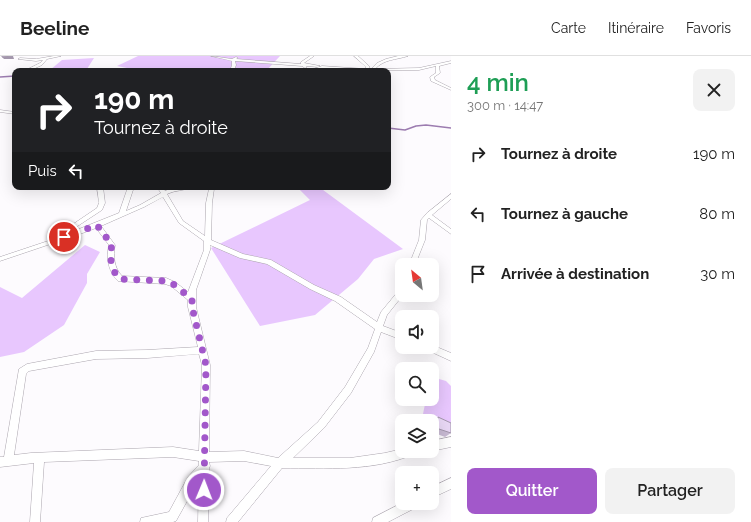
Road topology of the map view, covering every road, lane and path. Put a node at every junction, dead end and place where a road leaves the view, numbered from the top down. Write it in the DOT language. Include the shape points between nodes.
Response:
graph roads {
  1 [pos="59,56"];
  2 [pos="213,56"];
  3 [pos="236,56"];
  4 [pos="312,56"];
  5 [pos="356,56"];
  6 [pos="406,56"];
  7 [pos="19,57"];
  8 [pos="46,58"];
  9 [pos="233,60"];
  10 [pos="451,62"];
  11 [pos="303,65"];
  12 [pos="437,65"];
  13 [pos="322,67"];
  14 [pos="26,68"];
  15 [pos="30,68"];
  16 [pos="233,68"];
  17 [pos="306,68"];
  18 [pos="319,68"];
  19 [pos="334,68"];
  20 [pos="367,68"];
  21 [pos="372,68"];
  22 [pos="391,70"];
  23 [pos="451,89"];
  24 [pos="0,111"];
  25 [pos="12,112"];
  26 [pos="100,190"];
  27 [pos="130,190"];
  28 [pos="162,190"];
  29 [pos="170,190"];
  30 [pos="211,190"];
  31 [pos="164,194"];
  32 [pos="451,196"];
  33 [pos="122,213"];
  34 [pos="428,215"];
  35 [pos="97,225"];
  36 [pos="451,232"];
  37 [pos="208,241"];
  38 [pos="50,242"];
  39 [pos="415,258"];
  40 [pos="0,259"];
  41 [pos="192,299"];
  42 [pos="395,299"];
  43 [pos="380,328"];
  44 [pos="395,333"];
  45 [pos="203,350"];
  46 [pos="439,352"];
  47 [pos="451,357"];
  48 [pos="451,442"];
  49 [pos="439,445"];
  50 [pos="395,455"];
  51 [pos="39,458"];
  52 [pos="205,461"];
  53 [pos="4,462"];
  54 [pos="280,463"];
  55 [pos="451,483"];
  56 [pos="439,489"];
  57 [pos="400,510"];
  58 [pos="170,520"];
  59 [pos="35,522"];
  60 [pos="145,522"];
  61 [pos="204,522"];
  62 [pos="231,522"];
  63 [pos="377,522"];
  1 -- 8 [label="street"];
  2 -- 9 [label="street"];
  3 -- 9 [label="street"];
  4 -- 11 [label="street" via="303,62"];
  5 -- 20 [label="street" via="367,64"];
  6 -- 21 [label="street" via="383,62"];
  7 -- 8 [label="street" via="33,60"];
  7 -- 14 [label="street"];
  8 -- 15 [label="street" via="41,64"];
  9 -- 11 [label="street"];
  9 -- 16 [label="street"];
  10 -- 12 [label="street"];
  11 -- 13 [label="street"];
  11 -- 17 [label="street"];
  12 -- 22 [label="street" via="419,70"];
  12 -- 23 [label="street" via="438,73 432,77 433,81"];
  13 -- 18 [label="street"];
  13 -- 19 [label="street"];
  24 -- 25 [label="street"];
  26 -- 38 [label="street" via="100,209"];
  27 -- 33 [label="street"];
  28 -- 31 [label="street"];
  29 -- 31 [label="street"];
  30 -- 37 [label="street"];
  31 -- 33 [label="street"];
  31 -- 37 [label="street" via="181,222"];
  32 -- 34 [label="street"];
  33 -- 35 [label="street"];
  34 -- 36 [label="street"];
  34 -- 39 [label="street" via="424,220 422,240"];
  35 -- 38 [label="street"];
  35 -- 41 [label="street" via="112,245 110,251 113,271 120,279 166,281"];
  37 -- 41 [label="street" via="192,290"];
  37 -- 43 [label="street" via="242,256 269,262 338,299"];
  38 -- 40 [label="street"];
  41 -- 45 [label="street"];
  42 -- 43 [label="street" via="384,314"];
  43 -- 44 [label="street"];
  43 -- 54 [label="street" via="348,390 321,425"];
  45 -- 52 [label="street" via="206,365"];
  45 -- 53 [label="street" via="96,355 25,369 22,372"];
  46 -- 47 [label="street"];
  48 -- 49 [label="street"];
  50 -- 54 [label="street" via="350,463"];
  51 -- 52 [label="street" via="172,452"];
  51 -- 53 [label="street"];
  51 -- 59 [label="street"];
  52 -- 54 [label="street" via="244,456"];
  52 -- 58 [label="street"];
  52 -- 61 [label="street"];
  54 -- 62 [label="street"];
  55 -- 56 [label="street"];
  57 -- 63 [label="street"];
  58 -- 60 [label="street"];
}
